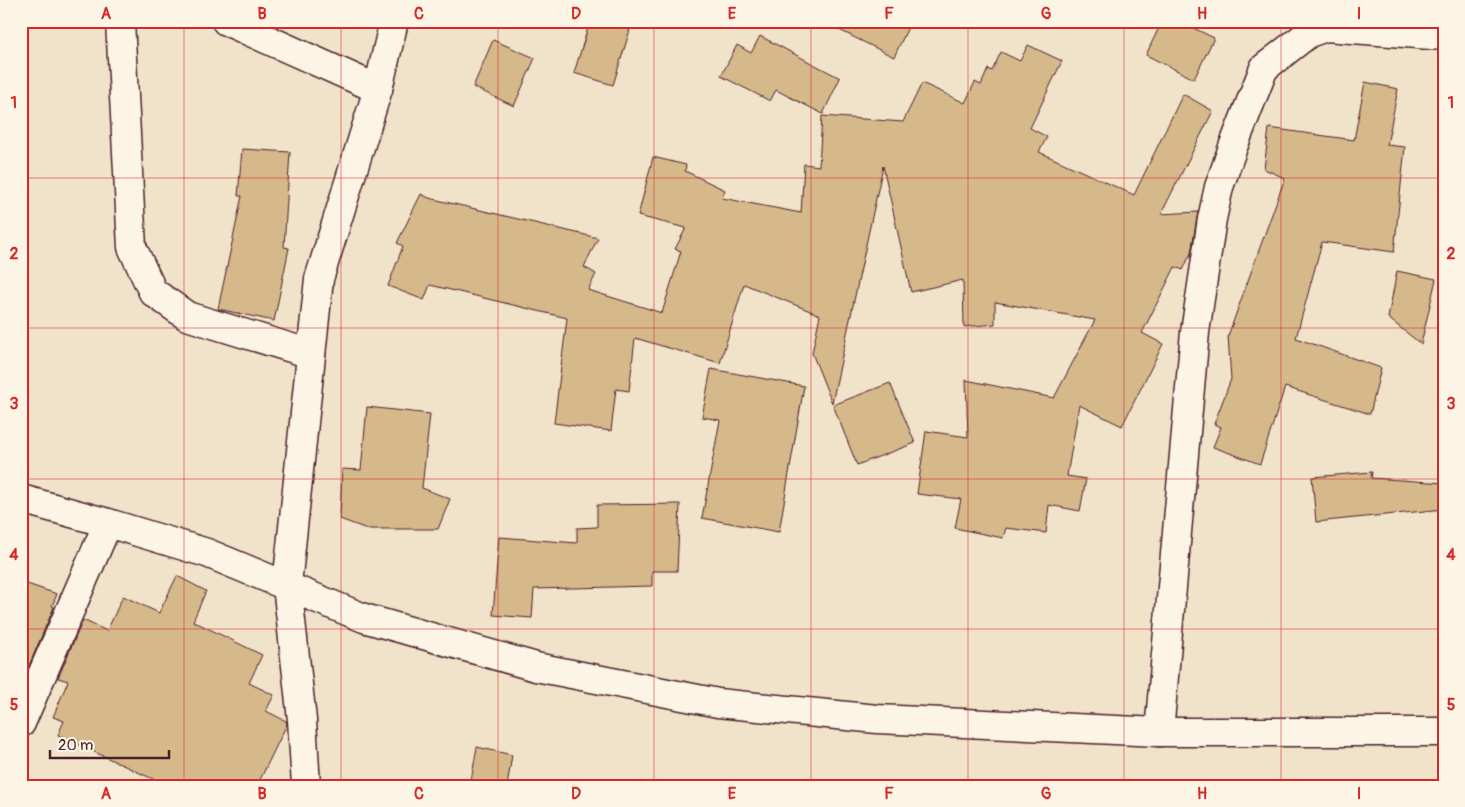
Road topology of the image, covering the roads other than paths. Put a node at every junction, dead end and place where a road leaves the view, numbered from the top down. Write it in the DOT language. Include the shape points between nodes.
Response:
graph roads {
  1 [pos="120,21"];
  2 [pos="226,21"];
  3 [pos="394,21"];
  4 [pos="1315,26"];
  5 [pos="1444,36"];
  6 [pos="378,89"];
  7 [pos="312,354"];
  8 [pos="21,499"];
  9 [pos="108,522"];
  10 [pos="287,585"];
  11 [pos="21,723"];
  12 [pos="1160,732"];
  13 [pos="1444,732"];
  14 [pos="306,786"];
  1 -- 7 [label="street" via="132,247 153,292 187,316"];
  2 -- 6 [label="street"];
  3 -- 6 [label="street"];
  4 -- 5 [label="street"];
  4 -- 12 [label="street" via="1264,68 1233,147 1212,218 1196,332"];
  6 -- 7 [label="street" via="319,279"];
  7 -- 10 [label="street"];
  8 -- 9 [label="street"];
  9 -- 10 [label="street" via="207,553"];
  9 -- 11 [label="street"];
  10 -- 12 [label="street" via="364,618 536,667 718,703 877,719"];
  10 -- 14 [label="street"];
  12 -- 13 [label="street"];
}
